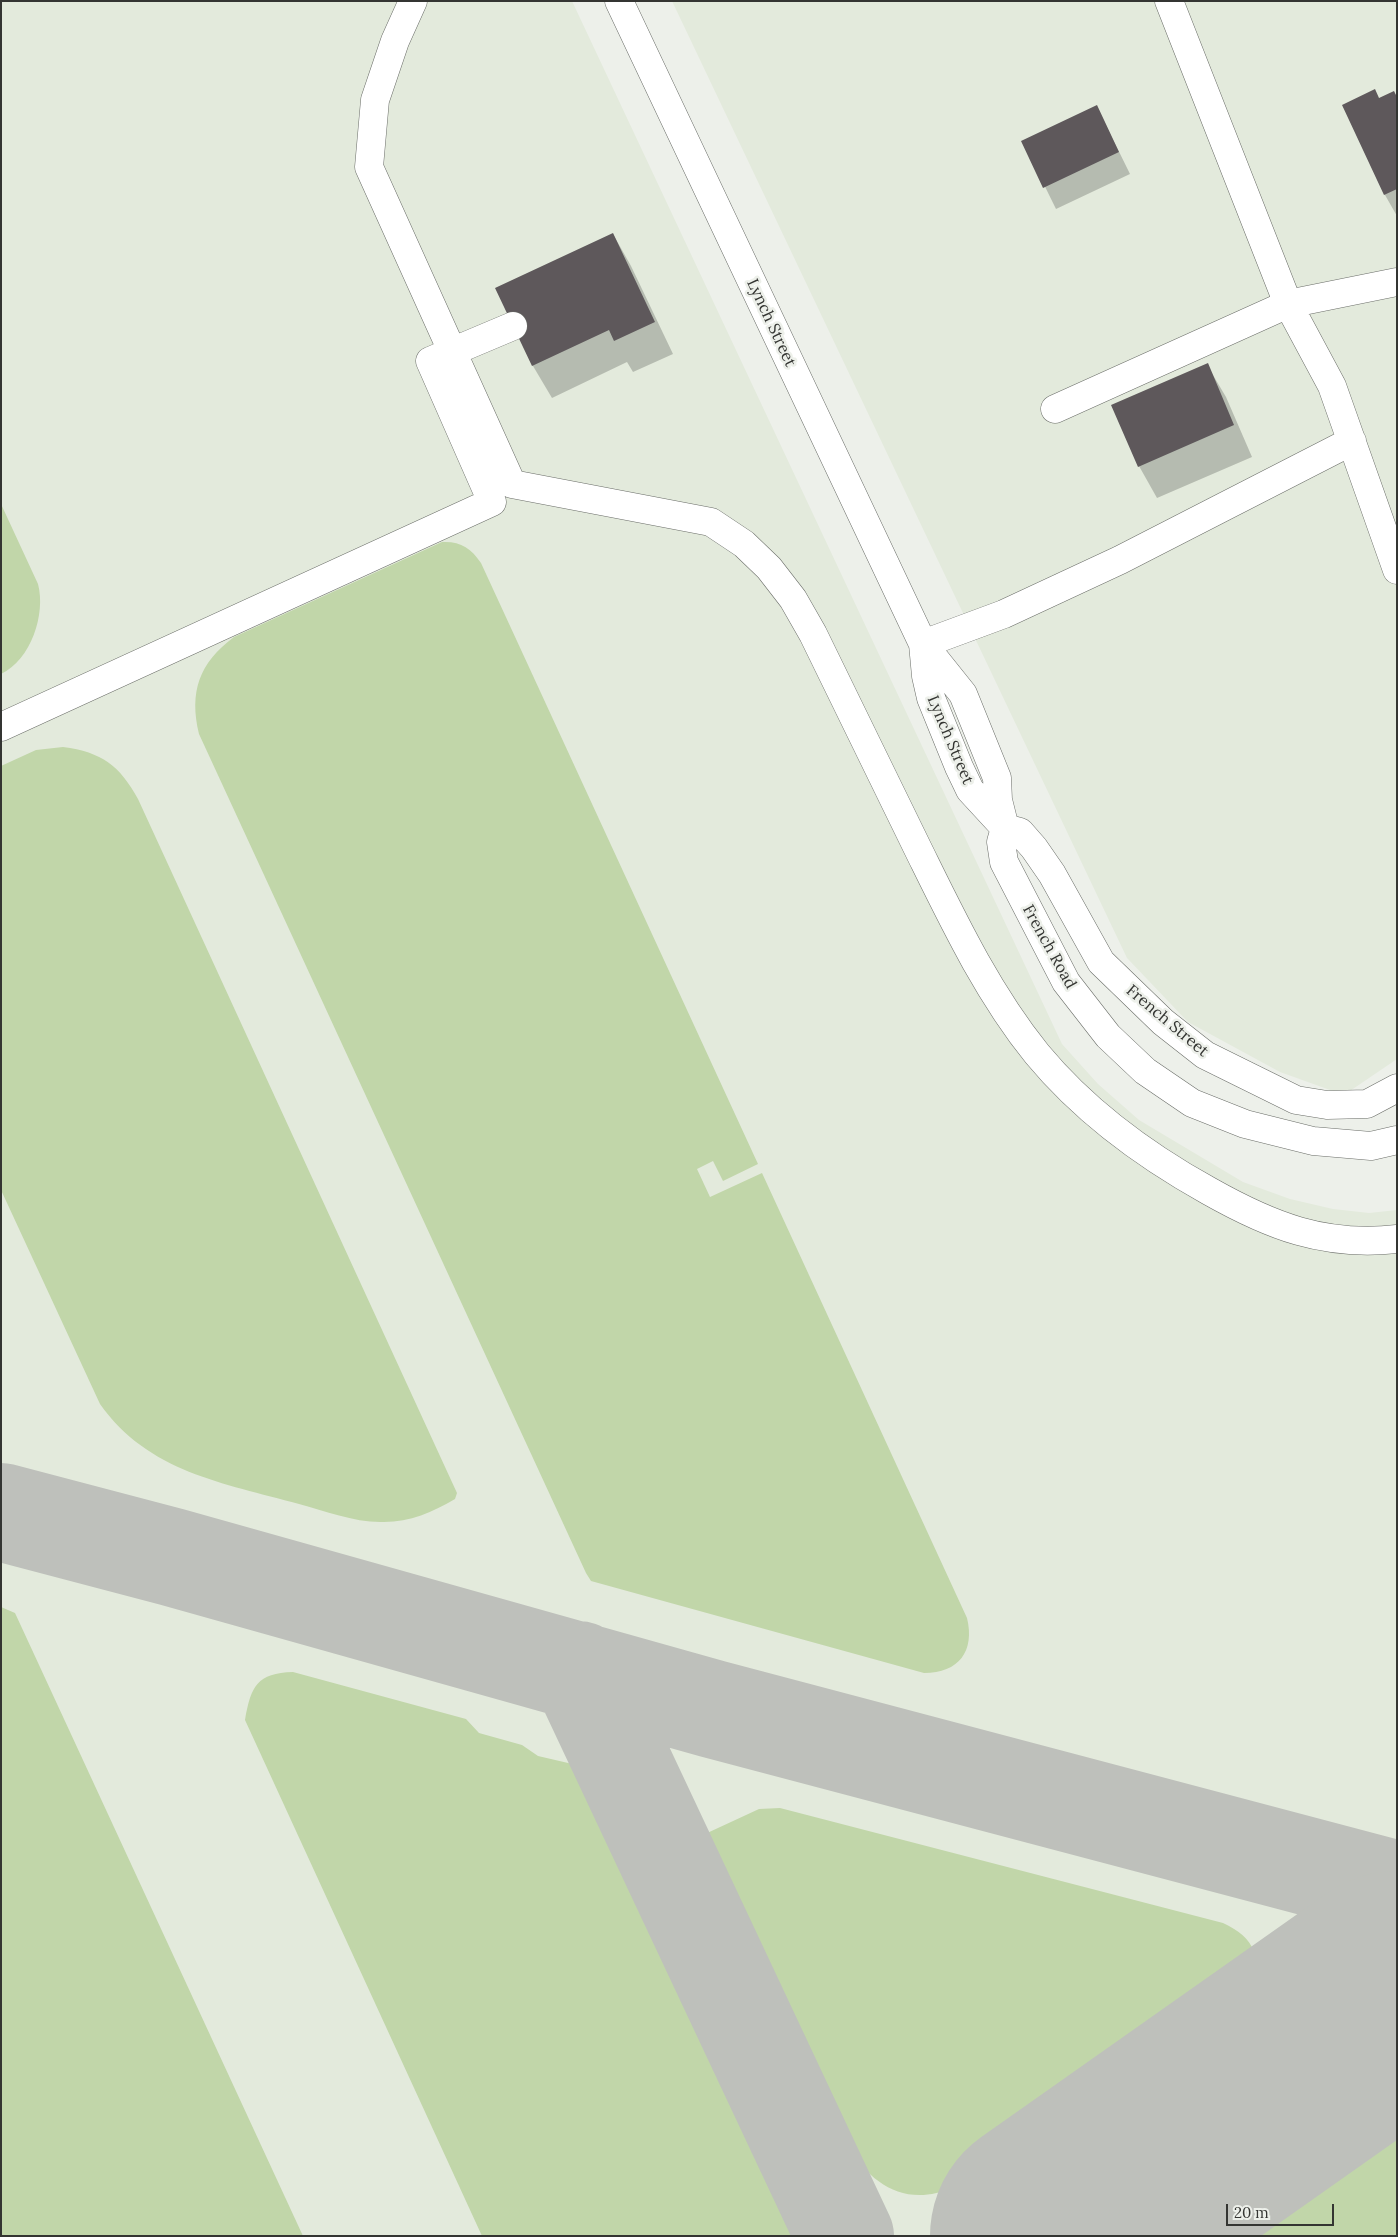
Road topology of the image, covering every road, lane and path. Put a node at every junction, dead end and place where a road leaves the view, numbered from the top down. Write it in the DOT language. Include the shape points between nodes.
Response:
graph roads {
  1 [pos="413,1"];
  2 [pos="619,1"];
  3 [pos="1169,1"];
  4 [pos="1397,282"];
  5 [pos="1288,304"];
  6 [pos="513,326"];
  7 [pos="452,351"];
  8 [pos="1055,409"];
  9 [pos="1352,441"];
  10 [pos="1397,570"];
  11 [pos="923,644"];
  12 [pos="1,727"];
  13 [pos="1005,828"];
  14 [pos="1004,862"];
  15 [pos="1397,1088"];
  16 [pos="1397,1140"];
  17 [pos="1397,1239"];
  1 -- 7 [label="street" via="375,100 368,167"];
  2 -- 11 [label="street, Lynch Street"];
  3 -- 5 [label="street"];
  4 -- 5 [label="street"];
  5 -- 8 [label="street"];
  5 -- 9 [label="street" via="1332,386"];
  6 -- 7 [label="street"];
  7 -- 12 [label="street" via="430,361 492,502"];
  7 -- 17 [label="street" via="512,484 711,522 744,544 769,568 793,599 813,634 959,934 1000,1005 1038,1056 1083,1103 1134,1147 1272,1224 1338,1239 1372,1242"];
  9 -- 10 [label="street"];
  9 -- 11 [label="street" via="1120,560 1004,614"];
  11 -- 13 [label="street, Lynch Street" via="964,694 997,778"];
  13 -- 14 [label="street, Lynch Street" via="1001,842"];
  13 -- 15 [label="street, French Street" via="1020,832 1034,848 1101,962 1163,1022 1205,1055 1296,1100 1327,1105 1367,1104"];
  14 -- 16 [label="street, French Road" via="1066,982 1108,1036 1145,1071 1192,1103 1245,1124 1313,1141 1371,1146"];
}
